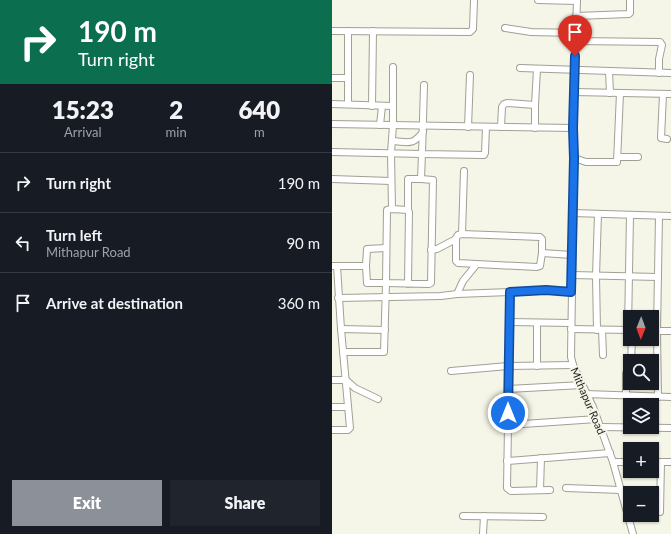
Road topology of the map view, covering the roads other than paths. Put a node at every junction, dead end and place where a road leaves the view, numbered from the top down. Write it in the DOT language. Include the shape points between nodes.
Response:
graph roads {
  1 [pos="474,0"];
  2 [pos="538,0"];
  3 [pos="544,0"];
  4 [pos="577,0"];
  5 [pos="630,0"];
  6 [pos="576,16"];
  7 [pos="505,28"];
  8 [pos="332,31"];
  9 [pos="348,31"];
  10 [pos="372,31"];
  11 [pos="576,33"];
  12 [pos="576,41"];
  13 [pos="393,67"];
  14 [pos="520,68"];
  15 [pos="537,69"];
  16 [pos="575,70"];
  17 [pos="610,71"];
  18 [pos="671,73"];
  19 [pos="659,74"];
  20 [pos="470,75"];
  21 [pos="332,78"];
  22 [pos="348,78"];
  23 [pos="424,85"];
  24 [pos="574,92"];
  25 [pos="610,93"];
  26 [pos="620,94"];
  27 [pos="663,94"];
  28 [pos="671,94"];
  29 [pos="332,104"];
  30 [pos="348,104"];
  31 [pos="535,105"];
  32 [pos="372,106"];
  33 [pos="382,106"];
  34 [pos="393,106"];
  35 [pos="332,124"];
  36 [pos="380,125"];
  37 [pos="393,125"];
  38 [pos="468,127"];
  39 [pos="486,127"];
  40 [pos="502,127"];
  41 [pos="536,128"];
  42 [pos="573,128"];
  43 [pos="423,129"];
  44 [pos="667,139"];
  45 [pos="392,141"];
  46 [pos="332,152"];
  47 [pos="391,153"];
  48 [pos="422,154"];
  49 [pos="618,156"];
  50 [pos="638,157"];
  51 [pos="574,158"];
  52 [pos="464,172"];
  53 [pos="332,179"];
  54 [pos="421,179"];
  55 [pos="391,181"];
  56 [pos="392,209"];
  57 [pos="408,210"];
  58 [pos="572,213"];
  59 [pos="598,214"];
  60 [pos="630,215"];
  61 [pos="659,216"];
  62 [pos="671,216"];
  63 [pos="462,234"];
  64 [pos="456,239"];
  65 [pos="386,248"];
  66 [pos="431,250"];
  67 [pos="542,253"];
  68 [pos="572,255"];
  69 [pos="476,265"];
  70 [pos="334,266"];
  71 [pos="366,266"];
  72 [pos="572,275"];
  73 [pos="596,276"];
  74 [pos="628,276"];
  75 [pos="658,277"];
  76 [pos="386,283"];
  77 [pos="408,284"];
  78 [pos="510,292"];
  79 [pos="571,292"];
  80 [pos="457,294"];
  81 [pos="385,297"];
  82 [pos="336,302"];
  83 [pos="629,310"];
  84 [pos="656,310"];
  85 [pos="509,322"];
  86 [pos="537,323"];
  87 [pos="571,326"];
  88 [pos="341,329"];
  89 [pos="385,330"];
  90 [pos="599,330"];
  91 [pos="623,330"];
  92 [pos="659,331"];
  93 [pos="671,331"];
  94 [pos="656,346"];
  95 [pos="343,352"];
  96 [pos="602,355"];
  97 [pos="508,366"];
  98 [pos="537,366"];
  99 [pos="573,366"];
  100 [pos="451,371"];
  101 [pos="332,380"];
  102 [pos="346,380"];
  103 [pos="582,384"];
  104 [pos="508,389"];
  105 [pos="626,390"];
  106 [pos="586,394"];
  107 [pos="626,396"];
  108 [pos="658,397"];
  109 [pos="671,398"];
  110 [pos="378,399"];
  111 [pos="332,407"];
  112 [pos="348,407"];
  113 [pos="597,419"];
  114 [pos="508,424"];
  115 [pos="600,427"];
  116 [pos="671,428"];
  117 [pos="332,430"];
  118 [pos="610,453"];
  119 [pos="541,458"];
  120 [pos="507,461"];
  121 [pos="613,462"];
  122 [pos="623,462"];
  123 [pos="661,462"];
  124 [pos="671,462"];
  125 [pos="566,488"];
  126 [pos="540,490"];
  127 [pos="550,490"];
  128 [pos="620,490"];
  129 [pos="660,512"];
  130 [pos="463,516"];
  131 [pos="484,516"];
  132 [pos="543,517"];
  133 [pos="483,534"];
  134 [pos="633,534"];
  1 -- 10 [label="street" via="470,32"];
  2 -- 3 [label="street"];
  3 -- 4 [label="street"];
  4 -- 6 [label="street, Mithapur Road"];
  5 -- 6 [label="street" via="628,14"];
  6 -- 11 [label="street, Mithapur Road"];
  7 -- 11 [label="street" via="531,32"];
  8 -- 9 [label="street"];
  9 -- 10 [label="street"];
  9 -- 22 [label="street"];
  10 -- 32 [label="street"];
  11 -- 12 [label="street, Mithapur Road"];
  12 -- 16 [label="street, Mithapur Road"];
  12 -- 19 [label="street" via="660,42 662,45 658,59"];
  13 -- 34 [label="street"];
  14 -- 15 [label="street"];
  15 -- 16 [label="street"];
  15 -- 31 [label="street"];
  16 -- 17 [label="street"];
  16 -- 24 [label="street, Mithapur Road"];
  17 -- 19 [label="street"];
  17 -- 25 [label="street"];
  18 -- 19 [label="street"];
  20 -- 38 [label="street"];
  21 -- 22 [label="street"];
  22 -- 30 [label="street"];
  23 -- 43 [label="street"];
  24 -- 25 [label="street"];
  24 -- 42 [label="street, Mithapur Road"];
  25 -- 26 [label="street"];
  26 -- 27 [label="street"];
  26 -- 49 [label="street"];
  27 -- 28 [label="street"];
  27 -- 44 [label="street" via="662,139"];
  29 -- 30 [label="street"];
  30 -- 32 [label="street"];
  31 -- 40 [label="street" via="504,104"];
  31 -- 41 [label="street"];
  32 -- 33 [label="street"];
  33 -- 34 [label="street"];
  33 -- 36 [label="street"];
  34 -- 37 [label="street"];
  35 -- 36 [label="street"];
  36 -- 37 [label="street"];
  37 -- 43 [label="street"];
  37 -- 45 [label="street"];
  38 -- 39 [label="street"];
  38 -- 43 [label="street"];
  39 -- 40 [label="street"];
  39 -- 48 [label="street" via="484,155"];
  40 -- 41 [label="street"];
  41 -- 42 [label="street"];
  42 -- 51 [label="street, Mithapur Road"];
  43 -- 45 [label="street" via="412,142"];
  43 -- 48 [label="street"];
  45 -- 47 [label="street"];
  46 -- 47 [label="street"];
  47 -- 48 [label="street"];
  47 -- 55 [label="street"];
  48 -- 54 [label="street"];
  49 -- 50 [label="street"];
  49 -- 51 [label="street" via="615,163 586,162"];
  51 -- 58 [label="street, Mithapur Road"];
  52 -- 63 [label="street"];
  53 -- 55 [label="street"];
  54 -- 57 [label="street" via="408,179"];
  54 -- 66 [label="street" via="433,181"];
  55 -- 56 [label="street"];
  56 -- 57 [label="street"];
  56 -- 65 [label="street" via="387,211"];
  57 -- 77 [label="street"];
  58 -- 59 [label="street"];
  58 -- 68 [label="street, Mithapur Road"];
  59 -- 60 [label="street"];
  59 -- 73 [label="street"];
  60 -- 61 [label="street"];
  60 -- 74 [label="street"];
  61 -- 62 [label="street"];
  61 -- 75 [label="street"];
  63 -- 64 [label="street"];
  63 -- 67 [label="street" via="540,237"];
  64 -- 66 [label="street"];
  64 -- 69 [label="street" via="457,263"];
  65 -- 71 [label="street" via="367,249"];
  65 -- 76 [label="street"];
  66 -- 77 [label="street" via="430,284"];
  67 -- 68 [label="street"];
  67 -- 69 [label="street" via="538,267"];
  68 -- 72 [label="street, Mithapur Road"];
  69 -- 80 [label="street" via="463,281"];
  70 -- 71 [label="street"];
  70 -- 82 [label="street"];
  71 -- 76 [label="street" via="367,283"];
  72 -- 73 [label="street"];
  72 -- 79 [label="street, Mithapur Road"];
  73 -- 74 [label="street"];
  73 -- 90 [label="street"];
  74 -- 75 [label="street"];
  74 -- 83 [label="street"];
  75 -- 84 [label="street"];
  76 -- 77 [label="street"];
  76 -- 81 [label="street"];
  78 -- 79 [label="street"];
  78 -- 80 [label="street"];
  78 -- 85 [label="street"];
  79 -- 87 [label="street, Mithapur Road"];
  80 -- 81 [label="street"];
  81 -- 82 [label="street"];
  81 -- 89 [label="street"];
  82 -- 88 [label="street"];
  85 -- 86 [label="street"];
  85 -- 97 [label="street"];
  86 -- 87 [label="street"];
  86 -- 98 [label="street"];
  87 -- 90 [label="street"];
  87 -- 99 [label="street, Mithapur Road"];
  88 -- 89 [label="street"];
  88 -- 95 [label="street"];
  89 -- 95 [label="street" via="383,353"];
  90 -- 91 [label="street"];
  90 -- 96 [label="street"];
  92 -- 93 [label="street"];
  94 -- 108 [label="street"];
  95 -- 102 [label="street"];
  97 -- 98 [label="street"];
  97 -- 100 [label="street"];
  97 -- 104 [label="street"];
  98 -- 99 [label="street"];
  99 -- 103 [label="street, Mithapur Road"];
  101 -- 102 [label="street"];
  102 -- 110 [label="street" via="355,388"];
  102 -- 112 [label="street"];
  103 -- 104 [label="street"];
  103 -- 106 [label="street, Mithapur Road"];
  104 -- 114 [label="street"];
  105 -- 107 [label="street"];
  106 -- 107 [label="street"];
  106 -- 113 [label="street, Mithapur Road"];
  107 -- 108 [label="street"];
  108 -- 109 [label="street"];
  111 -- 112 [label="street"];
  112 -- 117 [label="street" via="350,429"];
  113 -- 114 [label="street"];
  113 -- 115 [label="street, Mithapur Road"];
  114 -- 120 [label="street"];
  115 -- 116 [label="street"];
  115 -- 118 [label="street, Mithapur Road"];
  118 -- 119 [label="street"];
  118 -- 121 [label="street, Mithapur Road"];
  119 -- 120 [label="street"];
  119 -- 126 [label="street"];
  120 -- 126 [label="street" via="508,490"];
  121 -- 122 [label="street"];
  121 -- 128 [label="street, Mithapur Road"];
  123 -- 124 [label="street"];
  123 -- 129 [label="street"];
  125 -- 128 [label="street"];
  126 -- 127 [label="street"];
  128 -- 134 [label="street, Mithapur Road"];
  130 -- 131 [label="street"];
  131 -- 132 [label="street"];
  131 -- 133 [label="street"];
}
